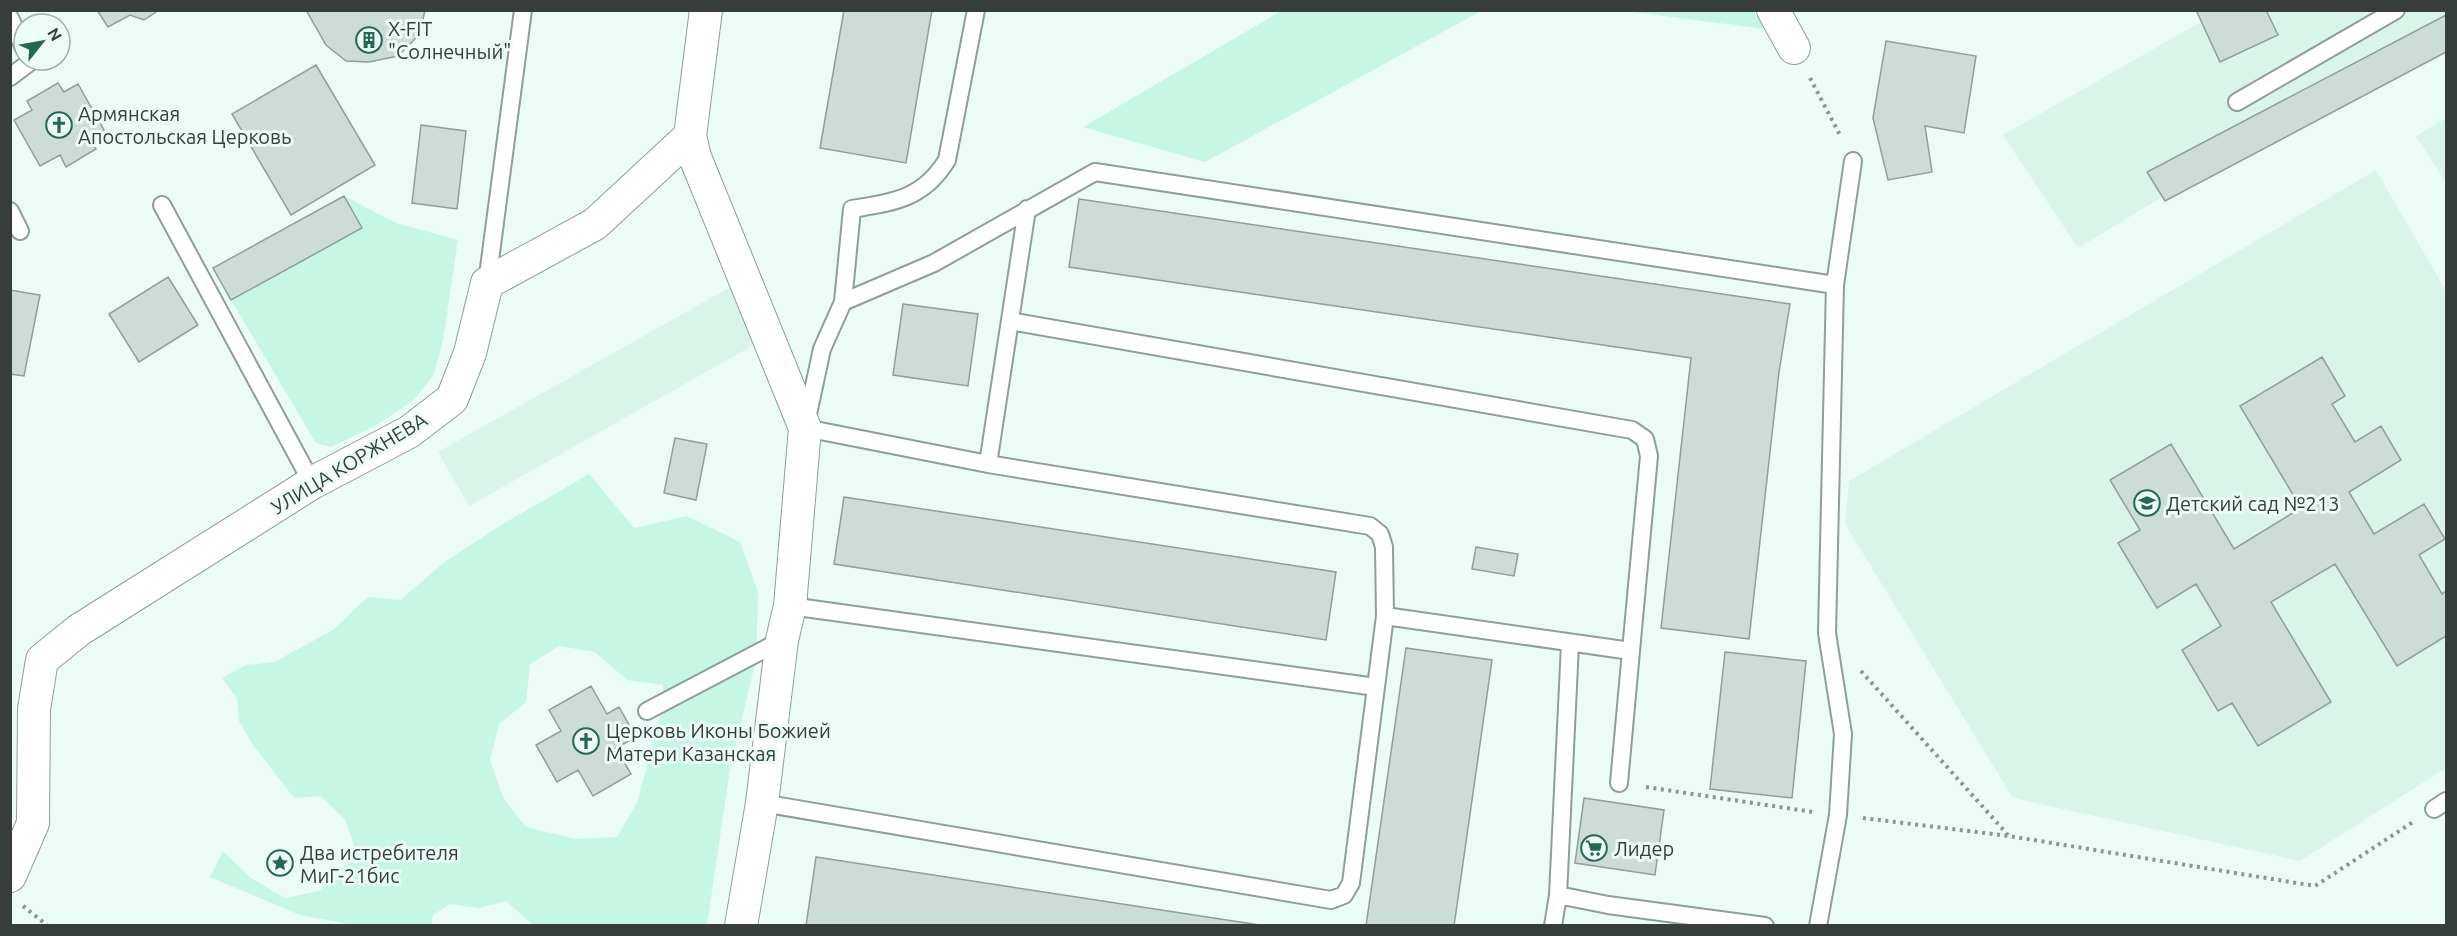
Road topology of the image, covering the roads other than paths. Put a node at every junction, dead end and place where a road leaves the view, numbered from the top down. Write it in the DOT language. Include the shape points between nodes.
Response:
graph roads {
  1 [pos="523,10"];
  2 [pos="706,10"];
  3 [pos="976,10"];
  4 [pos="1773,10"];
  5 [pos="2396,10"];
  6 [pos="1794,48"];
  7 [pos="2237,102"];
  8 [pos="690,136"];
  9 [pos="1853,161"];
  10 [pos="162,205"];
  11 [pos="1027,209"];
  12 [pos="10,211"];
  13 [pos="20,231"];
  14 [pos="487,284"];
  15 [pos="1835,285"];
  16 [pos="843,302"];
  17 [pos="1010,321"];
  18 [pos="805,428"];
  19 [pos="988,464"];
  20 [pos="312,483"];
  21 [pos="790,606"];
  22 [pos="1385,616"];
  23 [pos="782,640"];
  24 [pos="1570,644"];
  25 [pos="1631,651"];
  26 [pos="1376,687"];
  27 [pos="647,711"];
  28 [pos="1619,783"];
  29 [pos="762,803"];
  30 [pos="15,890"];
  31 [pos="1558,895"];
  32 [pos="741,926"];
  33 [pos="1553,926"];
  34 [pos="1764,926"];
  35 [pos="1818,926"];
  1 -- 14 [label="lane"];
  2 -- 8 [label="street"];
  3 -- 16 [label="lane" via="947,160 936,177 915,194 852,209"];
  4 -- 6 [label="street"];
  5 -- 7 [label="lane"];
  8 -- 14 [label="street" via="595,224"];
  8 -- 18 [label="street" via="695,157"];
  9 -- 15 [label="lane"];
  10 -- 20 [label="lane"];
  11 -- 15 [label="lane" via="1095,172"];
  11 -- 16 [label="lane" via="934,263"];
  11 -- 17 [label="lane"];
  12 -- 13 [label="lane"];
  14 -- 20 [label="street, УЛИЦА КОРЖНЕВА" via="470,353 452,399 409,432"];
  15 -- 35 [label="lane" via="1827,633 1843,734 1838,815"];
  16 -- 18 [label="lane" via="822,349"];
  17 -- 19 [label="lane"];
  17 -- 25 [label="lane" via="1632,430 1645,439 1649,456"];
  18 -- 19 [label="lane"];
  18 -- 21 [label="street"];
  19 -- 22 [label="lane" via="1370,526 1380,534 1384,547"];
  20 -- 30 [label="street, УЛИЦА КОРЖНЕВА" via="79,630 42,660 34,710 33,823"];
  21 -- 23 [label="street"];
  21 -- 26 [label="lane"];
  22 -- 24 [label="lane"];
  22 -- 26 [label="lane"];
  23 -- 27 [label="lane"];
  23 -- 29 [label="street"];
  24 -- 25 [label="lane"];
  24 -- 31 [label="lane"];
  25 -- 28 [label="lane"];
  26 -- 29 [label="lane" via="1351,883 1344,895 1331,900"];
  29 -- 32 [label="street"];
  31 -- 33 [label="lane"];
  31 -- 34 [label="lane"];
}
